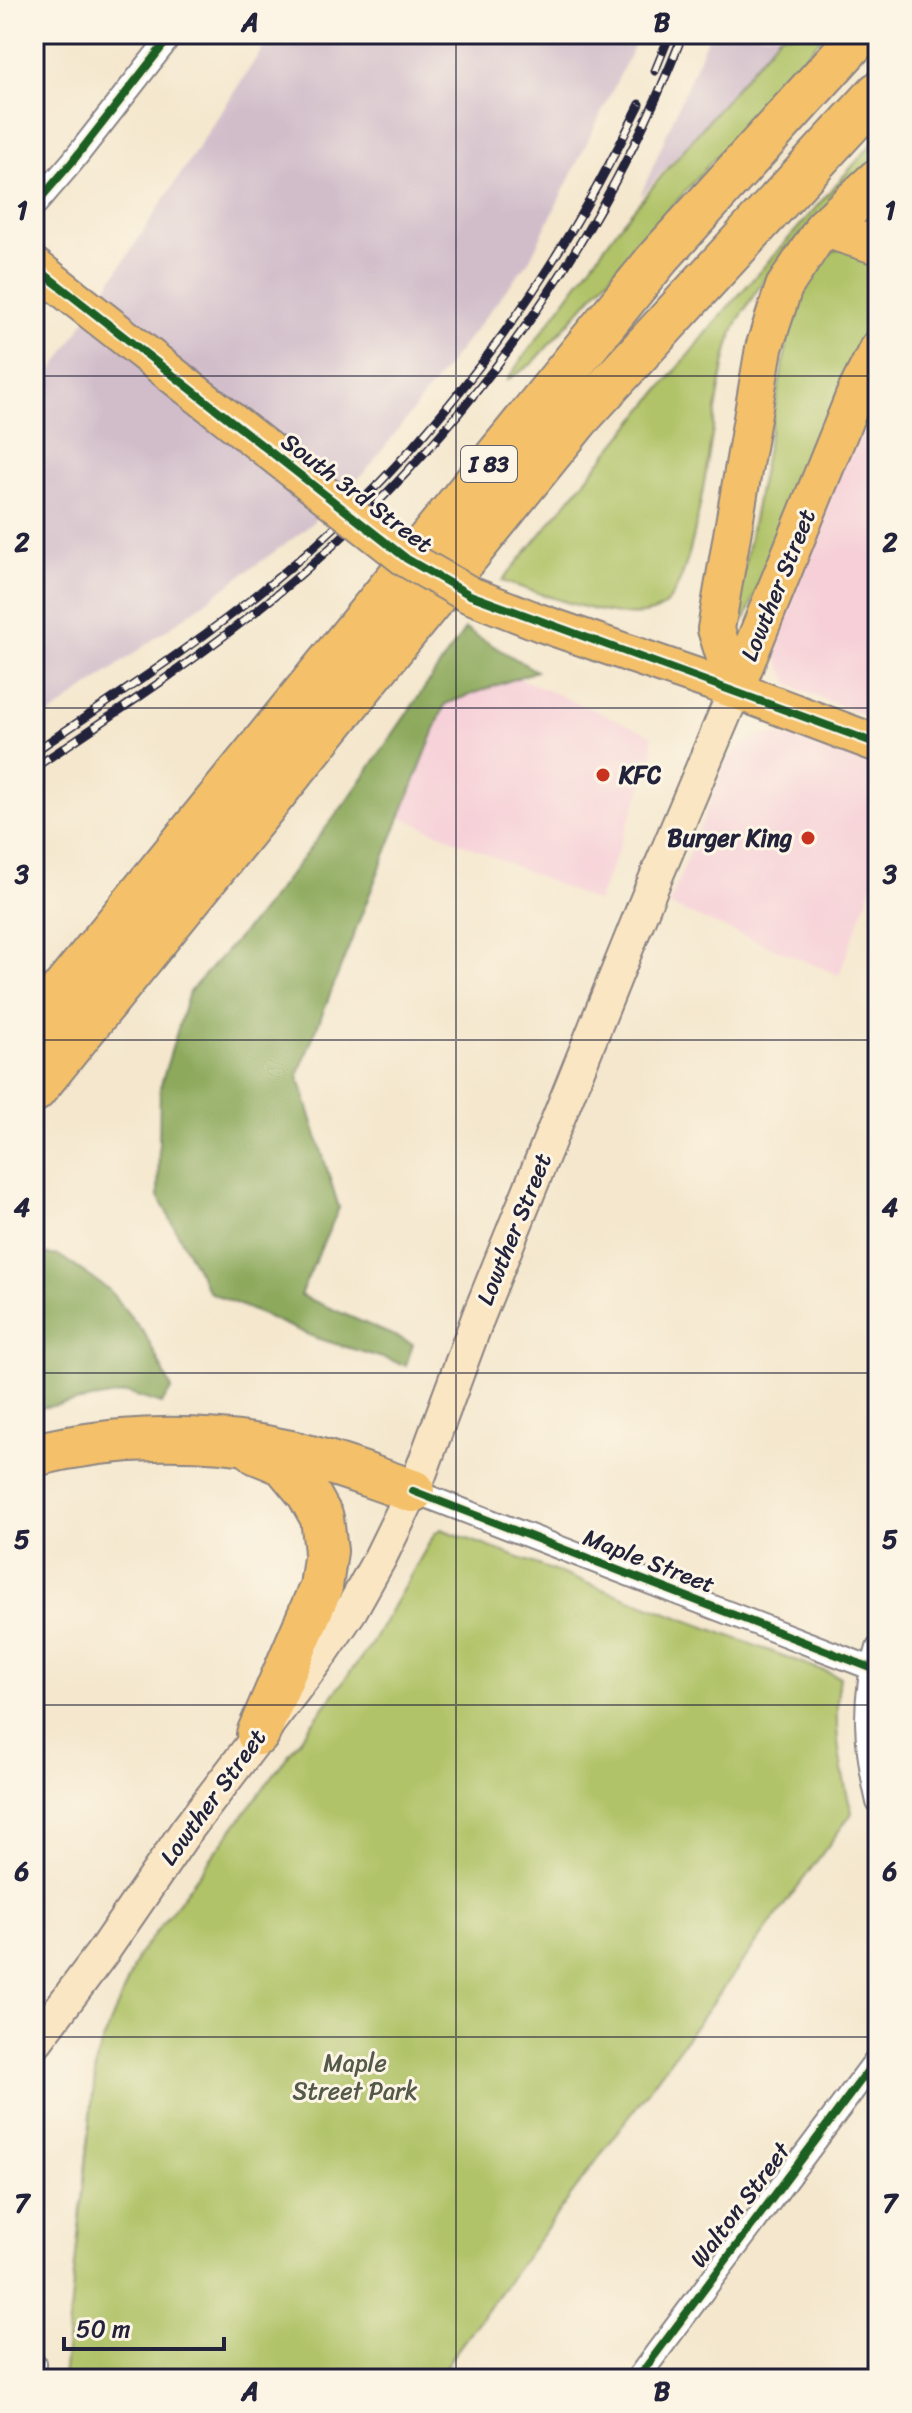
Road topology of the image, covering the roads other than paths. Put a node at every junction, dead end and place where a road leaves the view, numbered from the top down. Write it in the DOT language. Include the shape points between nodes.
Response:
graph roads {
  1 [pos="172,34"];
  2 [pos="861,34"];
  3 [pos="878,93"];
  4 [pos="878,180"];
  5 [pos="34,206"];
  6 [pos="825,229"];
  7 [pos="878,246"];
  8 [pos="34,266"];
  9 [pos="878,348"];
  10 [pos="735,690"];
  11 [pos="878,744"];
  12 [pos="39,1018"];
  13 [pos="34,1091"];
  14 [pos="226,1441"];
  15 [pos="34,1455"];
  16 [pos="413,1491"];
  17 [pos="875,1658"];
  18 [pos="258,1734"];
  19 [pos="878,1802"];
  20 [pos="34,2044"];
  21 [pos="878,2057"];
  22 [pos="637,2379"];
  1 -- 5 [label="street"];
  2 -- 12 [label="highway, I 83" via="659,257"];
  3 -- 13 [label="highway, I 83" via="578,419"];
  4 -- 6 [label="highway"];
  6 -- 7 [label="main road"];
  6 -- 10 [label="main road" via="784,287 764,348 716,629"];
  8 -- 10 [label="main road, South 3rd Street, bridge" via="407,559 470,595"];
  9 -- 10 [label="main road, Lowther Street"];
  10 -- 11 [label="main road, South 3rd Street"];
  10 -- 16 [label="main road, Lowther Street" via="490,1286"];
  14 -- 15 [label="highway" via="159,1439"];
  14 -- 16 [label="highway" via="292,1452"];
  14 -- 18 [label="highway" via="284,1464 322,1518 326,1551 321,1587"];
  16 -- 17 [label="street, Maple Street"];
  16 -- 18 [label="main road, Lowther Street" via="351,1610"];
  17 -- 19 [label="street, Maple Street" via="866,1737"];
  18 -- 20 [label="main road, Lowther Street"];
  21 -- 22 [label="street, Walton Street"];
}
